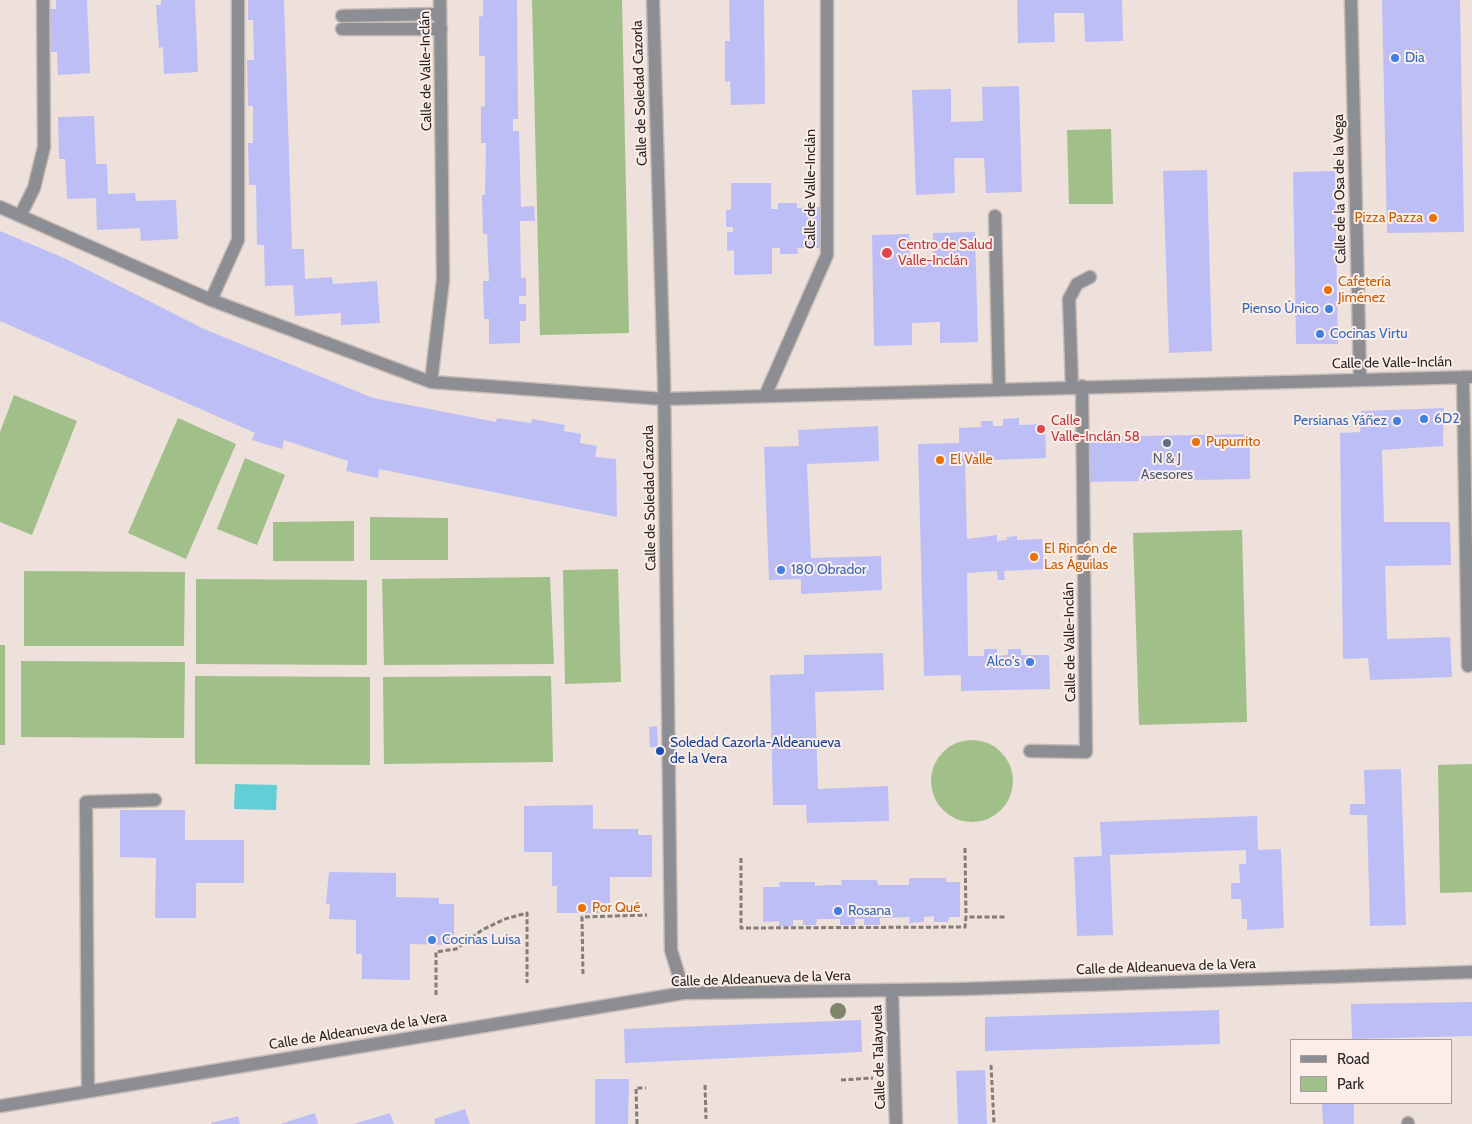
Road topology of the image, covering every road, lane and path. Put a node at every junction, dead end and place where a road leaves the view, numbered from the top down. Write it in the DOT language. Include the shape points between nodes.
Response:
graph roads {
  1 [pos="43,0"];
  2 [pos="238,0"];
  3 [pos="440,0"];
  4 [pos="653,0"];
  5 [pos="826,0"];
  6 [pos="1351,0"];
  7 [pos="440,14"];
  8 [pos="342,16"];
  9 [pos="342,29"];
  10 [pos="441,29"];
  11 [pos="0,207"];
  12 [pos="20,216"];
  13 [pos="995,216"];
  14 [pos="1090,278"];
  15 [pos="211,300"];
  16 [pos="1467,377"];
  17 [pos="1360,378"];
  18 [pos="431,382"];
  19 [pos="1077,386"];
  20 [pos="999,389"];
  21 [pos="765,396"];
  22 [pos="664,399"];
  23 [pos="1468,666"];
  24 [pos="1030,751"];
  25 [pos="155,800"];
  26 [pos="964,848"];
  27 [pos="741,858"];
  28 [pos="647,915"];
  29 [pos="1007,916"];
  30 [pos="966,917"];
  31 [pos="1472,972"];
  32 [pos="582,974"];
  33 [pos="527,982"];
  34 [pos="892,990"];
  35 [pos="684,993"];
  36 [pos="436,995"];
  37 [pos="992,1065"];
  38 [pos="874,1078"];
  39 [pos="841,1080"];
  40 [pos="705,1085"];
  41 [pos="646,1088"];
  42 [pos="88,1090"];
  43 [pos="0,1106"];
  44 [pos="706,1119"];
  45 [pos="637,1124"];
  46 [pos="896,1124"];
  47 [pos="994,1124"];
  1 -- 12 [label="street" via="44,147 34,188"];
  2 -- 15 [label="street" via="238,240"];
  3 -- 7 [label="street, Calle de Valle-Inclán"];
  4 -- 22 [label="street, Calle de Soledad Cazorla"];
  5 -- 21 [label="street, Calle de Valle-Inclán" via="827,255"];
  6 -- 17 [label="street, Calle de la Osa de la Vega"];
  7 -- 8 [label="street"];
  7 -- 10 [label="street, Calle de Valle-Inclán"];
  9 -- 10 [label="street"];
  10 -- 18 [label="street, Calle de Valle-Inclán" via="443,280"];
  11 -- 12 [label="street, Calle de Valle-Inclán"];
  12 -- 15 [label="street, Calle de Valle-Inclán"];
  13 -- 20 [label="street"];
  14 -- 19 [label="street" via="1077,284 1070,299"];
  15 -- 18 [label="street, Calle de Valle-Inclán"];
  16 -- 17 [label="street, Calle de Valle-Inclán"];
  16 -- 23 [label="street, Calle de Valle-Inclán"];
  17 -- 19 [label="street, Calle de Valle-Inclán"];
  18 -- 22 [label="street, Calle de Valle-Inclán"];
  19 -- 20 [label="street, Calle de Valle-Inclán"];
  19 -- 24 [label="street, Calle de Valle-Inclán" via="1086,752"];
  20 -- 21 [label="street, Calle de Valle-Inclán"];
  21 -- 22 [label="street, Calle de Valle-Inclán"];
  22 -- 35 [label="street, Calle de Soledad Cazorla" via="671,950"];
  25 -- 42 [label="street" via="86,802"];
  26 -- 30 [label="path"];
  27 -- 30 [label="path" via="741,928 966,927"];
  28 -- 32 [label="path" via="582,917"];
  29 -- 30 [label="path"];
  31 -- 34 [label="street, Calle de Aldeanueva de la Vera"];
  33 -- 36 [label="path" via="527,913 482,930 456,949 436,952"];
  34 -- 35 [label="street, Calle de Aldeanueva de la Vera"];
  34 -- 46 [label="street, Calle de Talayuela"];
  35 -- 42 [label="street, Calle de Aldeanueva de la Vera"];
  37 -- 47 [label="path"];
  38 -- 39 [label="path"];
  40 -- 44 [label="path"];
  41 -- 45 [label="path" via="636,1088"];
  42 -- 43 [label="street, Calle de Aldeanueva de la Vera"];
}
